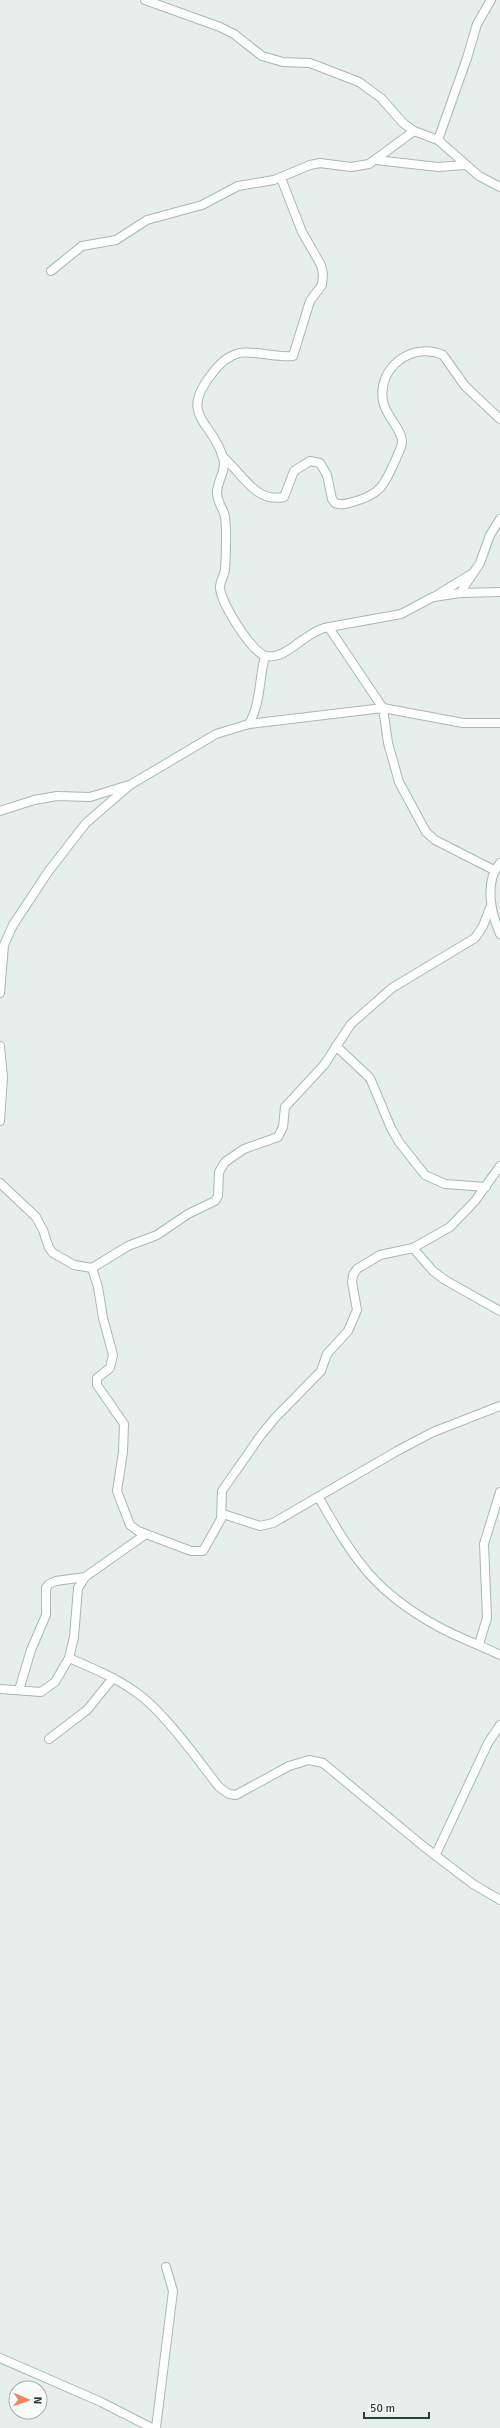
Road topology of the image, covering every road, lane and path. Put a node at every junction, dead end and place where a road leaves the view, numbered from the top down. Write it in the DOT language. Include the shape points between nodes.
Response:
graph roads {
  1 [pos="145,0"];
  2 [pos="491,0"];
  3 [pos="414,131"];
  4 [pos="438,140"];
  5 [pos="376,160"];
  6 [pos="464,165"];
  7 [pos="280,178"];
  8 [pos="500,187"];
  9 [pos="51,271"];
  10 [pos="500,419"];
  11 [pos="223,457"];
  12 [pos="500,519"];
  13 [pos="474,572"];
  14 [pos="500,592"];
  15 [pos="460,593"];
  16 [pos="433,597"];
  17 [pos="329,628"];
  18 [pos="265,656"];
  19 [pos="383,708"];
  20 [pos="500,723"];
  21 [pos="249,724"];
  22 [pos="130,785"];
  23 [pos="0,811"];
  24 [pos="500,863"];
  25 [pos="494,870"];
  26 [pos="490,908"];
  27 [pos="500,934"];
  28 [pos="0,993"];
  29 [pos="0,1046"];
  30 [pos="336,1046"];
  31 [pos="0,1121"];
  32 [pos="500,1166"];
  33 [pos="0,1183"];
  34 [pos="486,1187"];
  35 [pos="413,1248"];
  36 [pos="92,1268"];
  37 [pos="500,1311"];
  38 [pos="500,1406"];
  39 [pos="500,1492"];
  40 [pos="319,1498"];
  41 [pos="223,1514"];
  42 [pos="146,1534"];
  43 [pos="85,1577"];
  44 [pos="479,1644"];
  45 [pos="500,1655"];
  46 [pos="69,1658"];
  47 [pos="113,1678"];
  48 [pos="1,1689"];
  49 [pos="19,1690"];
  50 [pos="500,1725"];
  51 [pos="49,1739"];
  52 [pos="436,1854"];
  53 [pos="500,1900"];
  54 [pos="166,2267"];
  55 [pos="0,2358"];
  56 [pos="152,2428"];
  57 [pos="156,2428"];
  1 -- 3 [label="street" via="220,27 234,34 262,56 283,62 310,63 353,79 381,98 403,123"];
  2 -- 4 [label="street" via="477,24"];
  3 -- 4 [label="street"];
  3 -- 5 [label="street"];
  4 -- 6 [label="street"];
  5 -- 6 [label="street" via="438,167"];
  5 -- 7 [label="street" via="351,167 320,163"];
  6 -- 8 [label="street"];
  7 -- 9 [label="street" via="238,186 202,205 147,220 116,240 82,246"];
  7 -- 11 [label="street" via="302,232 321,265 324,279 310,301 293,356 241,353 230,357 216,368 204,383 196,402 204,424"];
  10 -- 11 [label="street" via="465,386 443,355 412,354 401,357 387,374 382,389 387,414 401,436 402,446 382,487 368,497 345,504 335,503 328,475 320,463 310,461 294,471 284,497 270,499 263,497"];
  11 -- 18 [label="street" via="224,469 217,493 225,519 225,569 220,587 231,615"];
  12 -- 13 [label="street"];
  13 -- 15 [label="street"];
  13 -- 16 [label="street"];
  14 -- 15 [label="street"];
  15 -- 16 [label="street"];
  16 -- 17 [label="street" via="401,614"];
  17 -- 18 [label="street" via="312,632 287,652"];
  17 -- 19 [label="street"];
  18 -- 21 [label="street" via="259,676 256,712"];
  19 -- 20 [label="street" via="463,723"];
  19 -- 21 [label="street"];
  19 -- 25 [label="street" via="388,743 398,782 426,832 436,840"];
  21 -- 22 [label="street" via="216,734"];
  22 -- 23 [label="street" via="79,799 57,796 34,800"];
  22 -- 28 [label="street" via="86,823 28,900 4,945"];
  24 -- 25 [label="street"];
  25 -- 26 [label="street"];
  26 -- 27 [label="street"];
  26 -- 30 [label="street" via="475,938 392,988 351,1024"];
  29 -- 31 [label="street" via="3,1077"];
  30 -- 34 [label="street" via="370,1078 399,1142 426,1176 445,1184"];
  30 -- 36 [label="street" via="324,1065 285,1107 283,1127 278,1137 244,1149 226,1162 219,1172 219,1189 215,1201 188,1214 157,1235 128,1246"];
  32 -- 34 [label="street"];
  33 -- 36 [label="street" via="36,1217 53,1253 74,1266"];
  34 -- 35 [label="street" via="450,1227"];
  35 -- 37 [label="street" via="433,1271 445,1280"];
  35 -- 41 [label="street" via="380,1255 357,1269 352,1282 356,1310 348,1331 327,1354 321,1371 275,1418 222,1491"];
  36 -- 42 [label="street" via="113,1355 110,1368 98,1378 97,1385 120,1417 125,1429 118,1497 130,1525"];
  38 -- 40 [label="street" via="433,1432 361,1471"];
  39 -- 44 [label="street" via="484,1544 487,1618"];
  40 -- 41 [label="street" via="273,1523 260,1526"];
  40 -- 44 [label="street" via="348,1549 382,1589 438,1627"];
  41 -- 42 [label="street" via="216,1531 202,1551 192,1552"];
  42 -- 43 [label="street"];
  43 -- 46 [label="street" via="78,1588 74,1637"];
  43 -- 49 [label="street" via="56,1581 46,1588 46,1616 31,1650"];
  44 -- 45 [label="street"];
  46 -- 47 [label="street"];
  46 -- 49 [label="street" via="48,1688 41,1692"];
  47 -- 51 [label="street" via="87,1710"];
  47 -- 52 [label="street" via="138,1694 162,1718 219,1787 229,1794 240,1794 289,1766 309,1760 323,1763"];
  48 -- 49 [label="street"];
  50 -- 52 [label="street" via="488,1743"];
  52 -- 53 [label="street" via="473,1884"];
  54 -- 57 [label="street" via="172,2291"];
  55 -- 56 [label="street" via="101,2402"];
}
